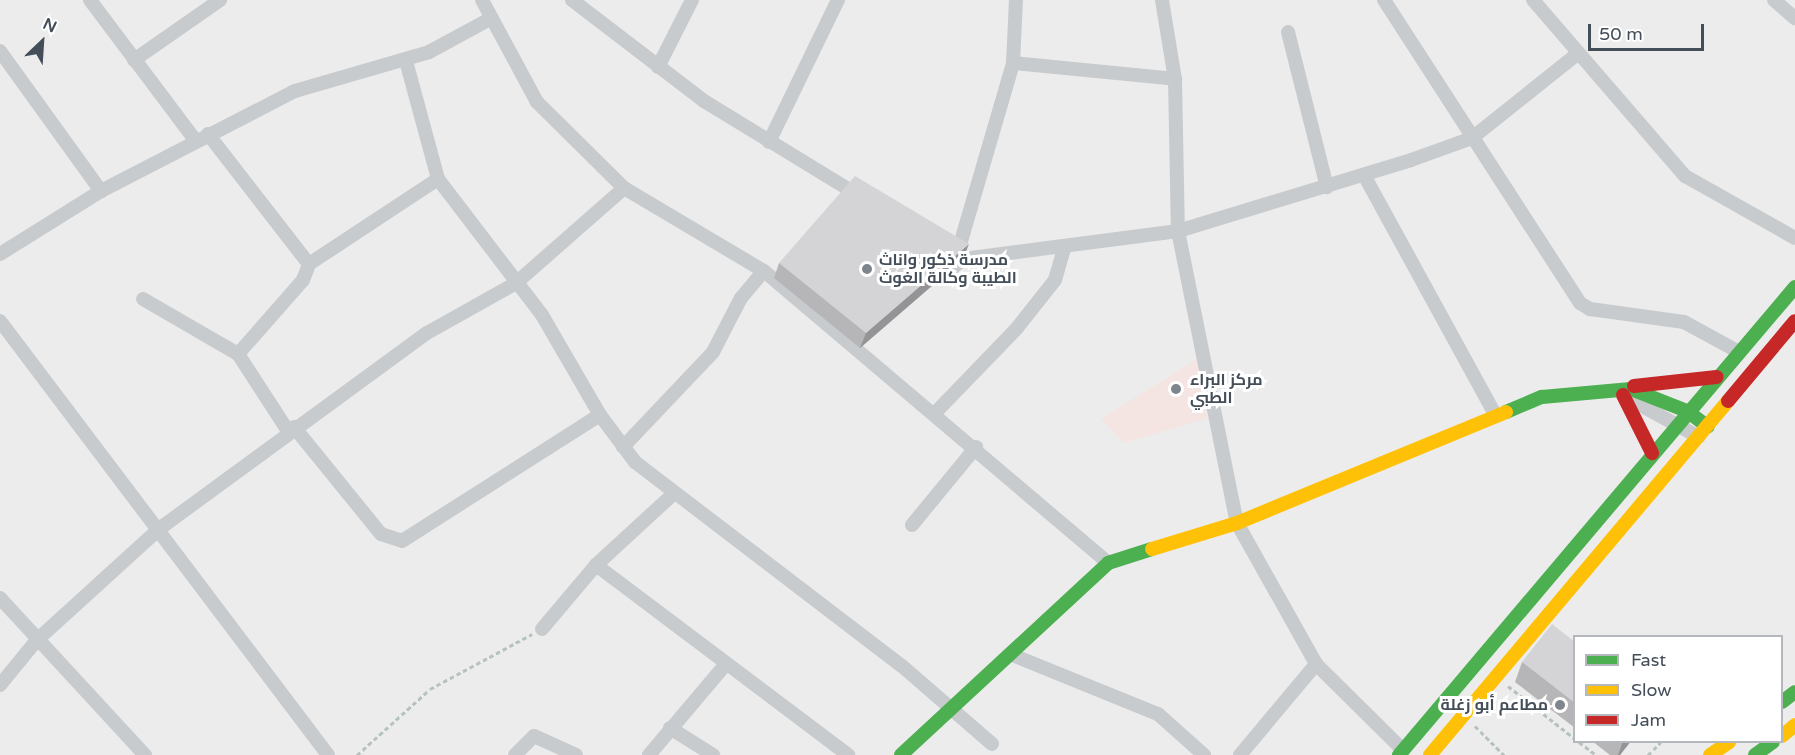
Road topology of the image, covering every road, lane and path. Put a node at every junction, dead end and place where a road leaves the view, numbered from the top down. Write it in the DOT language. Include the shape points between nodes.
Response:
graph roads {
  1 [pos="90,0"];
  2 [pos="220,0"];
  3 [pos="482,0"];
  4 [pos="573,0"];
  5 [pos="692,0"];
  6 [pos="838,0"];
  7 [pos="1016,0"];
  8 [pos="1162,0"];
  9 [pos="1533,0"];
  10 [pos="1774,0"];
  11 [pos="1388,1"];
  12 [pos="1795,18"];
  13 [pos="488,20"];
  14 [pos="1288,32"];
  15 [pos="0,51"];
  16 [pos="1576,55"];
  17 [pos="134,60"];
  18 [pos="406,61"];
  19 [pos="1013,63"];
  20 [pos="658,67"];
  21 [pos="1175,80"];
  22 [pos="202,137"];
  23 [pos="1472,138"];
  24 [pos="769,142"];
  25 [pos="1364,175"];
  26 [pos="438,179"];
  27 [pos="1327,187"];
  28 [pos="624,188"];
  29 [pos="101,191"];
  30 [pos="871,203"];
  31 [pos="1178,231"];
  32 [pos="1795,238"];
  33 [pos="939,244"];
  34 [pos="1064,249"];
  35 [pos="0,254"];
  36 [pos="960,257"];
  37 [pos="309,264"];
  38 [pos="764,271"];
  39 [pos="938,281"];
  40 [pos="516,283"];
  41 [pos="1795,287"];
  42 [pos="143,300"];
  43 [pos="0,321"];
  44 [pos="1795,321"];
  45 [pos="1739,352"];
  46 [pos="238,354"];
  47 [pos="1717,377"];
  48 [pos="1621,391"];
  49 [pos="936,412"];
  50 [pos="1495,414"];
  51 [pos="600,416"];
  52 [pos="1683,417"];
  53 [pos="291,429"];
  54 [pos="1704,432"];
  55 [pos="623,447"];
  56 [pos="976,447"];
  57 [pos="1652,453"];
  58 [pos="672,495"];
  59 [pos="1237,523"];
  60 [pos="912,525"];
  61 [pos="159,530"];
  62 [pos="1108,563"];
  63 [pos="596,565"];
  64 [pos="0,598"];
  65 [pos="542,628"];
  66 [pos="37,640"];
  67 [pos="1010,654"];
  68 [pos="1316,664"];
  69 [pos="725,665"];
  70 [pos="1495,676"];
  71 [pos="0,685"];
  72 [pos="1795,692"];
  73 [pos="1783,701"];
  74 [pos="953,709"];
  75 [pos="1467,714"];
  76 [pos="1795,725"];
  77 [pos="670,728"];
  78 [pos="1783,734"];
  79 [pos="1573,736"];
  80 [pos="1581,743"];
  81 [pos="1659,743"];
  82 [pos="1726,743"];
  83 [pos="1770,743"];
  84 [pos="992,744"];
  85 [pos="1401,753"];
  86 [pos="145,755"];
  87 [pos="328,755"];
  88 [pos="357,755"];
  89 [pos="515,755"];
  90 [pos="576,755"];
  91 [pos="649,755"];
  92 [pos="713,755"];
  93 [pos="848,755"];
  94 [pos="902,755"];
  95 [pos="1204,755"];
  96 [pos="1240,755"];
  97 [pos="1430,755"];
  98 [pos="1504,755"];
  99 [pos="1596,755"];
  100 [pos="1648,755"];
  101 [pos="1710,755"];
  102 [pos="1755,755"];
  1 -- 17 [label="street"];
  2 -- 17 [label="street"];
  3 -- 13 [label="street"];
  4 -- 20 [label="street"];
  5 -- 20 [label="street"];
  6 -- 24 [label="street"];
  7 -- 19 [label="street"];
  8 -- 21 [label="street"];
  9 -- 16 [label="street"];
  10 -- 12 [label="street"];
  11 -- 23 [label="street"];
  13 -- 18 [label="street"];
  13 -- 28 [label="street" via="537,102"];
  14 -- 27 [label="street"];
  15 -- 29 [label="street"];
  16 -- 23 [label="street"];
  16 -- 32 [label="street" via="1685,176"];
  17 -- 22 [label="street"];
  18 -- 22 [label="street" via="295,91"];
  18 -- 26 [label="street"];
  19 -- 21 [label="street"];
  19 -- 36 [label="street"];
  20 -- 24 [label="street"];
  21 -- 31 [label="street"];
  22 -- 29 [label="street"];
  22 -- 37 [label="street"];
  23 -- 25 [label="street"];
  23 -- 45 [label="street" via="1580,303 1590,309 1684,322"];
  24 -- 30 [label="street"];
  25 -- 27 [label="street"];
  25 -- 50 [label="street"];
  26 -- 37 [label="street"];
  26 -- 40 [label="street"];
  27 -- 31 [label="street"];
  28 -- 38 [label="street"];
  28 -- 40 [label="street"];
  29 -- 35 [label="street"];
  31 -- 34 [label="street"];
  31 -- 59 [label="street"];
  33 -- 36 [label="street"];
  34 -- 36 [label="street"];
  34 -- 49 [label="street" via="1054,280 1017,328"];
  36 -- 39 [label="street"];
  37 -- 46 [label="street" via="303,280"];
  38 -- 49 [label="street" via="865,344"];
  38 -- 55 [label="street" via="741,298 713,352"];
  40 -- 51 [label="street" via="542,315"];
  40 -- 53 [label="street" via="454,314"];
  41 -- 45 [label="main road"];
  42 -- 46 [label="street"];
  43 -- 61 [label="street"];
  44 -- 54 [label="main road"];
  45 -- 47 [label="main road"];
  46 -- 53 [label="street"];
  47 -- 48 [label="main road"];
  47 -- 52 [label="main road"];
  48 -- 50 [label="main road" via="1542,397"];
  48 -- 52 [label="main road"];
  48 -- 57 [label="main road"];
  49 -- 56 [label="street"];
  50 -- 59 [label="main road"];
  51 -- 53 [label="street" via="402,541 381,534"];
  51 -- 55 [label="street"];
  52 -- 54 [label="street"];
  52 -- 57 [label="main road"];
  53 -- 61 [label="street"];
  54 -- 70 [label="main road"];
  55 -- 58 [label="street"];
  56 -- 60 [label="street"];
  56 -- 62 [label="street"];
  57 -- 85 [label="main road"];
  58 -- 63 [label="street"];
  58 -- 74 [label="street"];
  59 -- 62 [label="main road"];
  59 -- 68 [label="street"];
  61 -- 66 [label="street"];
  61 -- 87 [label="street"];
  62 -- 67 [label="main road"];
  63 -- 65 [label="street"];
  63 -- 69 [label="street"];
  64 -- 66 [label="street"];
  65 -- 88 [label="path" via="430,689"];
  66 -- 71 [label="street"];
  66 -- 86 [label="street"];
  67 -- 74 [label="main road"];
  67 -- 95 [label="street" via="1158,714"];
  68 -- 85 [label="street"];
  68 -- 96 [label="street"];
  69 -- 77 [label="street"];
  69 -- 93 [label="street"];
  70 -- 75 [label="main road"];
  70 -- 79 [label="path"];
  72 -- 73 [label="main road"];
  74 -- 84 [label="street"];
  74 -- 94 [label="main road"];
  75 -- 97 [label="main road"];
  75 -- 98 [label="path"];
  76 -- 78 [label="main road"];
  77 -- 91 [label="street"];
  77 -- 92 [label="street"];
  80 -- 99 [label="path"];
  81 -- 100 [label="path"];
  82 -- 101 [label="main road"];
  83 -- 102 [label="main road"];
  89 -- 90 [label="street" via="534,736"];
}
